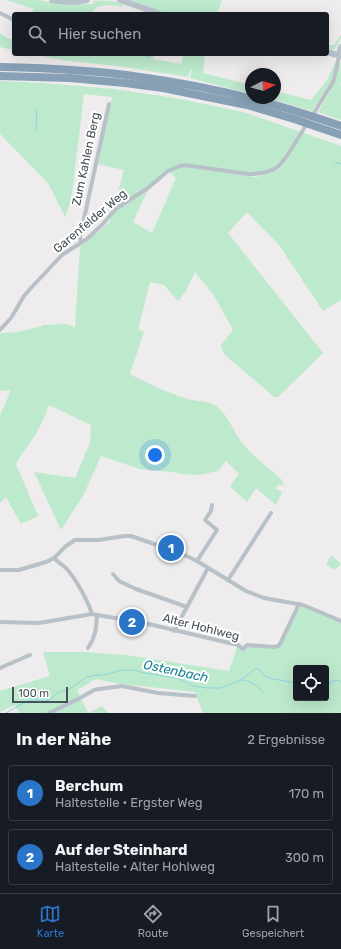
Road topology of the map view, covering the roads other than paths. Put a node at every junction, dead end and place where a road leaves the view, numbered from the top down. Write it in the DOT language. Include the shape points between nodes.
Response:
graph roads {
  1 [pos="52,0"];
  2 [pos="88,0"];
  3 [pos="120,0"];
  4 [pos="129,2"];
  5 [pos="155,12"];
  6 [pos="0,13"];
  7 [pos="12,19"];
  8 [pos="341,47"];
  9 [pos="329,52"];
  10 [pos="340,55"];
  11 [pos="0,68"];
  12 [pos="0,76"];
  13 [pos="108,104"];
  14 [pos="341,126"];
  15 [pos="341,135"];
  16 [pos="81,242"];
  17 [pos="0,330"];
  18 [pos="212,505"];
  19 [pos="271,513"];
  20 [pos="54,558"];
  21 [pos="197,561"];
  22 [pos="208,568"];
  23 [pos="0,570"];
  24 [pos="113,574"];
  25 [pos="228,580"];
  26 [pos="299,604"];
  27 [pos="187,607"];
  28 [pos="95,615"];
  29 [pos="341,621"];
  30 [pos="0,622"];
  31 [pos="174,631"];
  32 [pos="88,648"];
  33 [pos="30,655"];
  34 [pos="0,668"];
  35 [pos="195,696"];
  36 [pos="50,713"];
  1 -- 2 [label="main road"];
  3 -- 4 [label="main road"];
  4 -- 5 [label="main road"];
  6 -- 7 [label="street"];
  8 -- 10 [label="main road"];
  9 -- 10 [label="main road"];
  10 -- 16 [label="street, Garenfelder Weg" via="333,82 299,138 277,168 248,174 180,166 168,171 148,188 117,208 103,224"];
  11 -- 14 [label="highway" via="80,70 139,76 203,87 308,114"];
  12 -- 15 [label="highway" via="70,78 163,88 247,105"];
  13 -- 16 [label="street, Zum Kahlen Berg"];
  16 -- 17 [label="street, Garenfelder Weg" via="62,255 31,288"];
  18 -- 21 [label="street" via="205,520 217,530"];
  19 -- 25 [label="street"];
  20 -- 21 [label="street" via="75,540 125,536 138,538"];
  20 -- 23 [label="street" via="19,570"];
  20 -- 28 [label="street" via="73,577"];
  21 -- 22 [label="street"];
  22 -- 25 [label="street"];
  22 -- 27 [label="street"];
  24 -- 27 [label="street" via="119,581 136,589"];
  25 -- 26 [label="street" via="264,598"];
  26 -- 29 [label="street"];
  26 -- 31 [label="street, Alter Hohlweg" via="280,644 275,647 246,645 243,649 238,645"];
  27 -- 31 [label="street"];
  28 -- 30 [label="street, Alter Hohlweg" via="39,622"];
  28 -- 31 [label="street, Alter Hohlweg" via="140,622"];
  28 -- 32 [label="street" via="96,628"];
  33 -- 34 [label="street"];
  35 -- 36 [label="street" via="158,693 122,686 94,690"];
}
